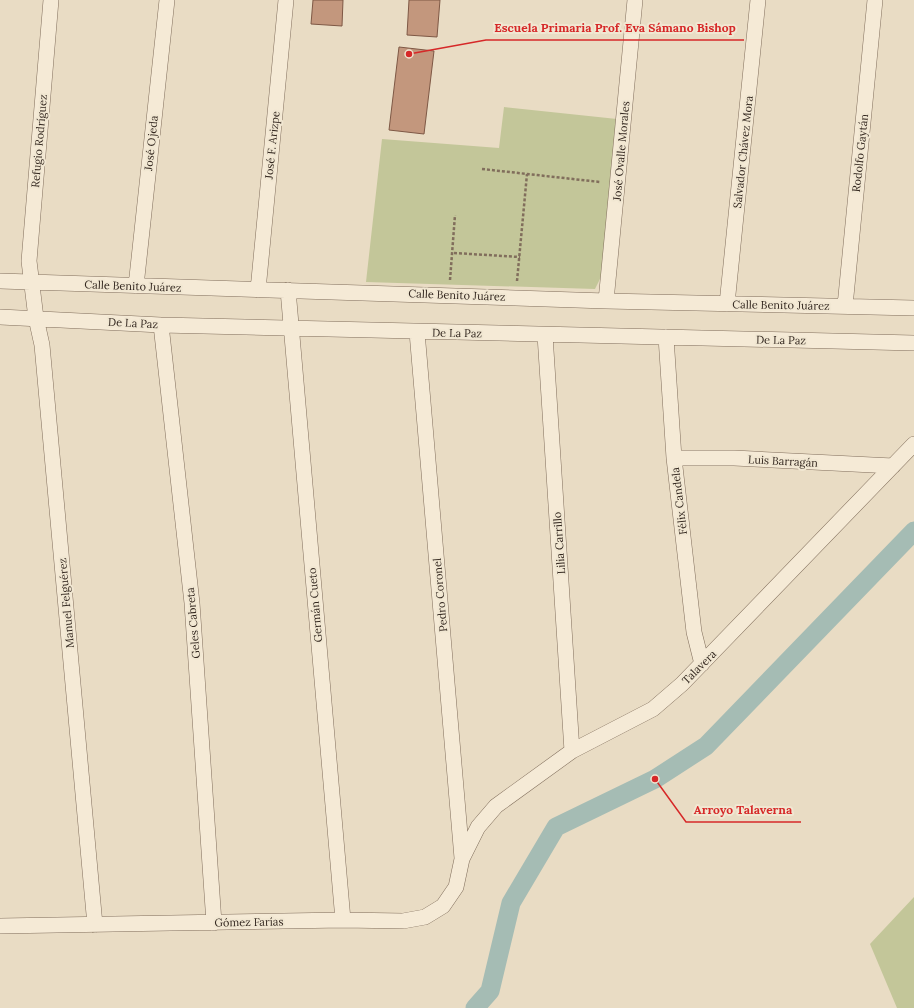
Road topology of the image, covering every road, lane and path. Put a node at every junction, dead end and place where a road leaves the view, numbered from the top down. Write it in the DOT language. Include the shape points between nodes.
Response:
graph roads {
  1 [pos="52,0"];
  2 [pos="167,0"];
  3 [pos="286,0"];
  4 [pos="635,0"];
  5 [pos="758,0"];
  6 [pos="875,0"];
  7 [pos="482,169"];
  8 [pos="527,174"];
  9 [pos="603,182"];
  10 [pos="455,215"];
  11 [pos="454,253"];
  12 [pos="520,257"];
  13 [pos="0,281"];
  14 [pos="32,282"];
  15 [pos="450,284"];
  16 [pos="136,286"];
  17 [pos="517,287"];
  18 [pos="258,290"];
  19 [pos="288,290"];
  20 [pos="606,301"];
  21 [pos="727,304"];
  22 [pos="845,306"];
  23 [pos="914,308"];
  24 [pos="0,317"];
  25 [pos="36,318"];
  26 [pos="161,325"];
  27 [pos="290,328"];
  28 [pos="417,332"];
  29 [pos="545,335"];
  30 [pos="666,337"];
  31 [pos="914,343"];
  32 [pos="914,444"];
  33 [pos="674,458"];
  34 [pos="893,466"];
  35 [pos="702,664"];
  36 [pos="572,751"];
  37 [pos="462,858"];
  38 [pos="344,920"];
  39 [pos="214,923"];
  40 [pos="95,925"];
  41 [pos="0,926"];
  1 -- 14 [label="street, Refugio Rodríguez" via="29,261"];
  2 -- 16 [label="street, José Ojeda"];
  3 -- 18 [label="street, José F. Arizpe"];
  4 -- 20 [label="street, José Ovalle Morales"];
  5 -- 21 [label="street, Salvador Chávez Mora"];
  6 -- 22 [label="street, Rodolfo Gaytán"];
  7 -- 8 [label="path"];
  8 -- 9 [label="path"];
  8 -- 12 [label="path"];
  10 -- 15 [label="path"];
  11 -- 12 [label="path"];
  12 -- 17 [label="path"];
  13 -- 14 [label="street, Calle Benito Juárez"];
  14 -- 16 [label="street, Calle Benito Juárez"];
  14 -- 25 [label="street, Manuel Felguérez"];
  16 -- 18 [label="street, Calle Benito Juárez"];
  18 -- 19 [label="street, Calle Benito Juárez"];
  19 -- 20 [label="street, Calle Benito Juárez"];
  19 -- 27 [label="street, Germán Cueto"];
  20 -- 21 [label="street, Calle Benito Juárez"];
  21 -- 22 [label="street, Calle Benito Juárez"];
  22 -- 23 [label="street, Calle Benito Juárez"];
  24 -- 25 [label="street, De La Paz"];
  25 -- 26 [label="street, De La Paz"];
  25 -- 40 [label="street, Manuel Felguérez" via="42,353"];
  26 -- 27 [label="street, De La Paz"];
  26 -- 39 [label="street, Geles Cabreta" via="192,603"];
  27 -- 28 [label="street, De La Paz"];
  27 -- 38 [label="street, Germán Cueto"];
  28 -- 29 [label="street, De La Paz"];
  28 -- 37 [label="street, Pedro Coronel"];
  29 -- 30 [label="street, De La Paz"];
  29 -- 36 [label="street, Lilia Carrillo"];
  30 -- 31 [label="street, De La Paz"];
  30 -- 33 [label="street, Félix Candela"];
  32 -- 34 [label="street, Talavera"];
  33 -- 34 [label="street, Luis Barragán" via="734,458"];
  33 -- 35 [label="street, Félix Candela" via="694,632"];
  34 -- 35 [label="street, Talavera"];
  35 -- 36 [label="street, Talavera" via="653,709"];
  36 -- 37 [label="street, Talavera" via="496,806 478,827"];
  37 -- 38 [label="street, Gómez Farías" via="456,887 442,906 425,917 403,921"];
  38 -- 39 [label="street, Gómez Farías"];
  39 -- 40 [label="street, Gómez Farías"];
  40 -- 41 [label="street, Gómez Farías"];
}
